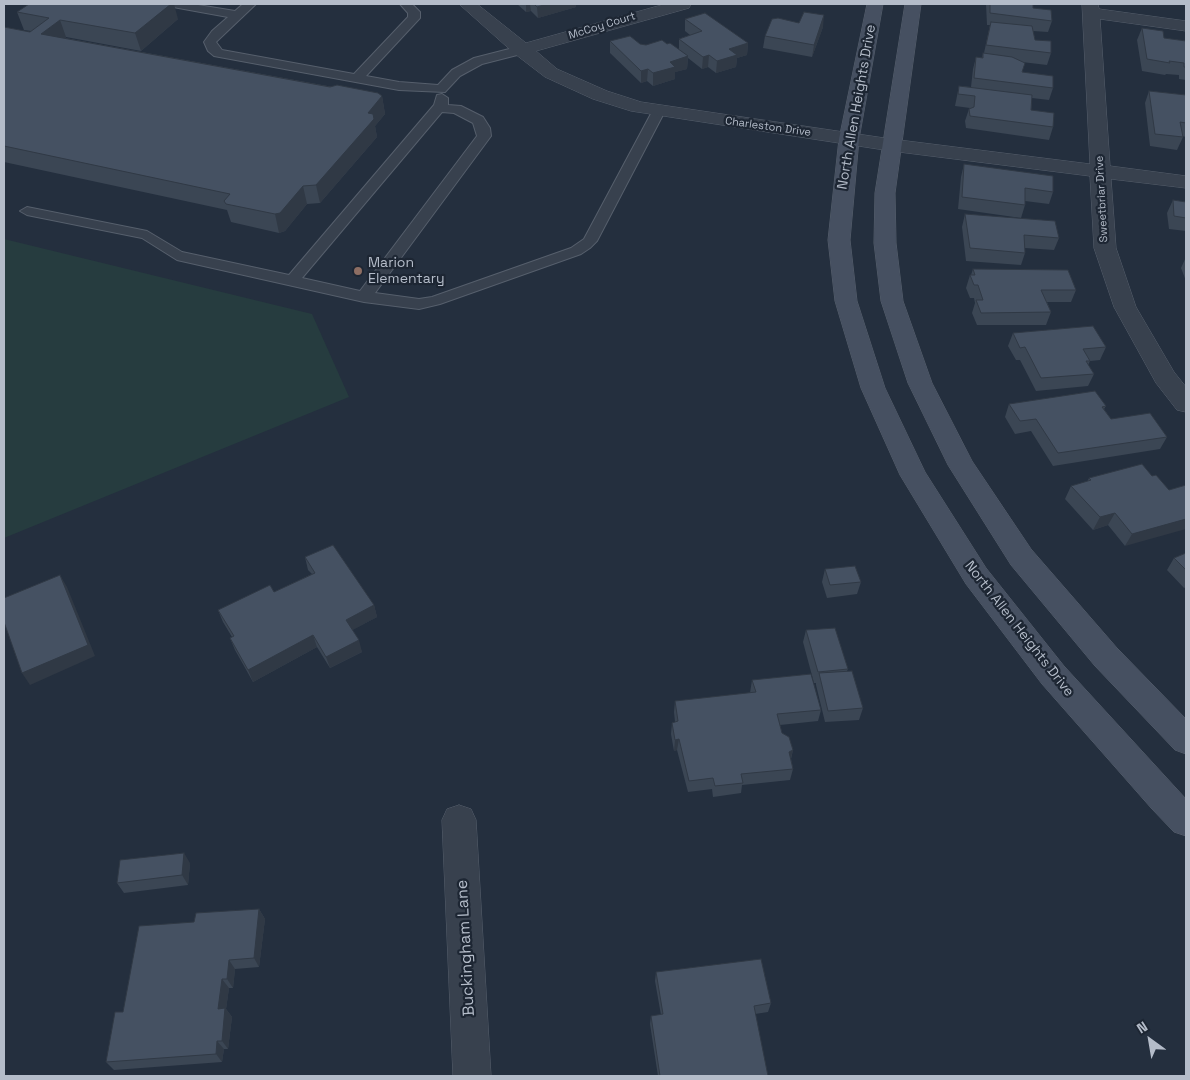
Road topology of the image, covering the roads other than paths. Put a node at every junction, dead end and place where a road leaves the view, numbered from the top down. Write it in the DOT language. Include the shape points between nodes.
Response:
graph roads {
  1 [pos="173,4"];
  2 [pos="250,4"];
  3 [pos="406,4"];
  4 [pos="467,4"];
  5 [pos="684,4"];
  6 [pos="875,4"];
  7 [pos="913,4"];
  8 [pos="1090,8"];
  9 [pos="238,15"];
  10 [pos="1186,26"];
  11 [pos="521,50"];
  12 [pos="357,78"];
  13 [pos="441,89"];
  14 [pos="439,108"];
  15 [pos="658,110"];
  16 [pos="849,139"];
  17 [pos="891,145"];
  18 [pos="1100,170"];
  19 [pos="1186,182"];
  20 [pos="27,211"];
  21 [pos="292,281"];
  22 [pos="364,297"];
  23 [pos="1186,404"];
  24 [pos="1186,740"];
  25 [pos="459,820"];
  26 [pos="1186,821"];
  27 [pos="472,1076"];
  1 -- 9 [label="lane"];
  2 -- 9 [label="lane"];
  3 -- 12 [label="lane" via="414,12 414,18"];
  4 -- 11 [label="street, Charleston Drive"];
  5 -- 11 [label="street, McCoy Court"];
  6 -- 16 [label="main road, North Allen Heights Drive"];
  7 -- 17 [label="main road"];
  8 -- 10 [label="street"];
  8 -- 18 [label="street, Sweetbriar Drive"];
  9 -- 12 [label="lane" via="210,42 218,53"];
  11 -- 13 [label="lane" via="478,61 456,73"];
  11 -- 15 [label="street, Charleston Drive" via="551,73 584,89 620,102"];
  12 -- 13 [label="lane"];
  13 -- 14 [label="lane" via="443,103"];
  14 -- 21 [label="lane"];
  14 -- 22 [label="lane" via="468,114 478,120 484,136"];
  15 -- 16 [label="street, Charleston Drive"];
  15 -- 22 [label="lane" via="585,245 435,301 405,304"];
  16 -- 17 [label="street, Charleston Drive"];
  16 -- 26 [label="main road, North Allen Heights Drive" via="839,240 846,301 872,388 913,474 976,576 1053,675"];
  17 -- 18 [label="street, Charleston Drive"];
  17 -- 24 [label="main road" via="884,193 885,243 892,301 928,399 961,465 1020,556 1106,656"];
  18 -- 19 [label="street, Charleston Drive"];
  18 -- 23 [label="street, Sweetbriar Drive" via="1105,248 1125,307 1165,377"];
  20 -- 21 [label="lane" via="147,234 177,255"];
  21 -- 22 [label="lane"];
  25 -- 27 [label="street, Buckingham Lane"];
}
